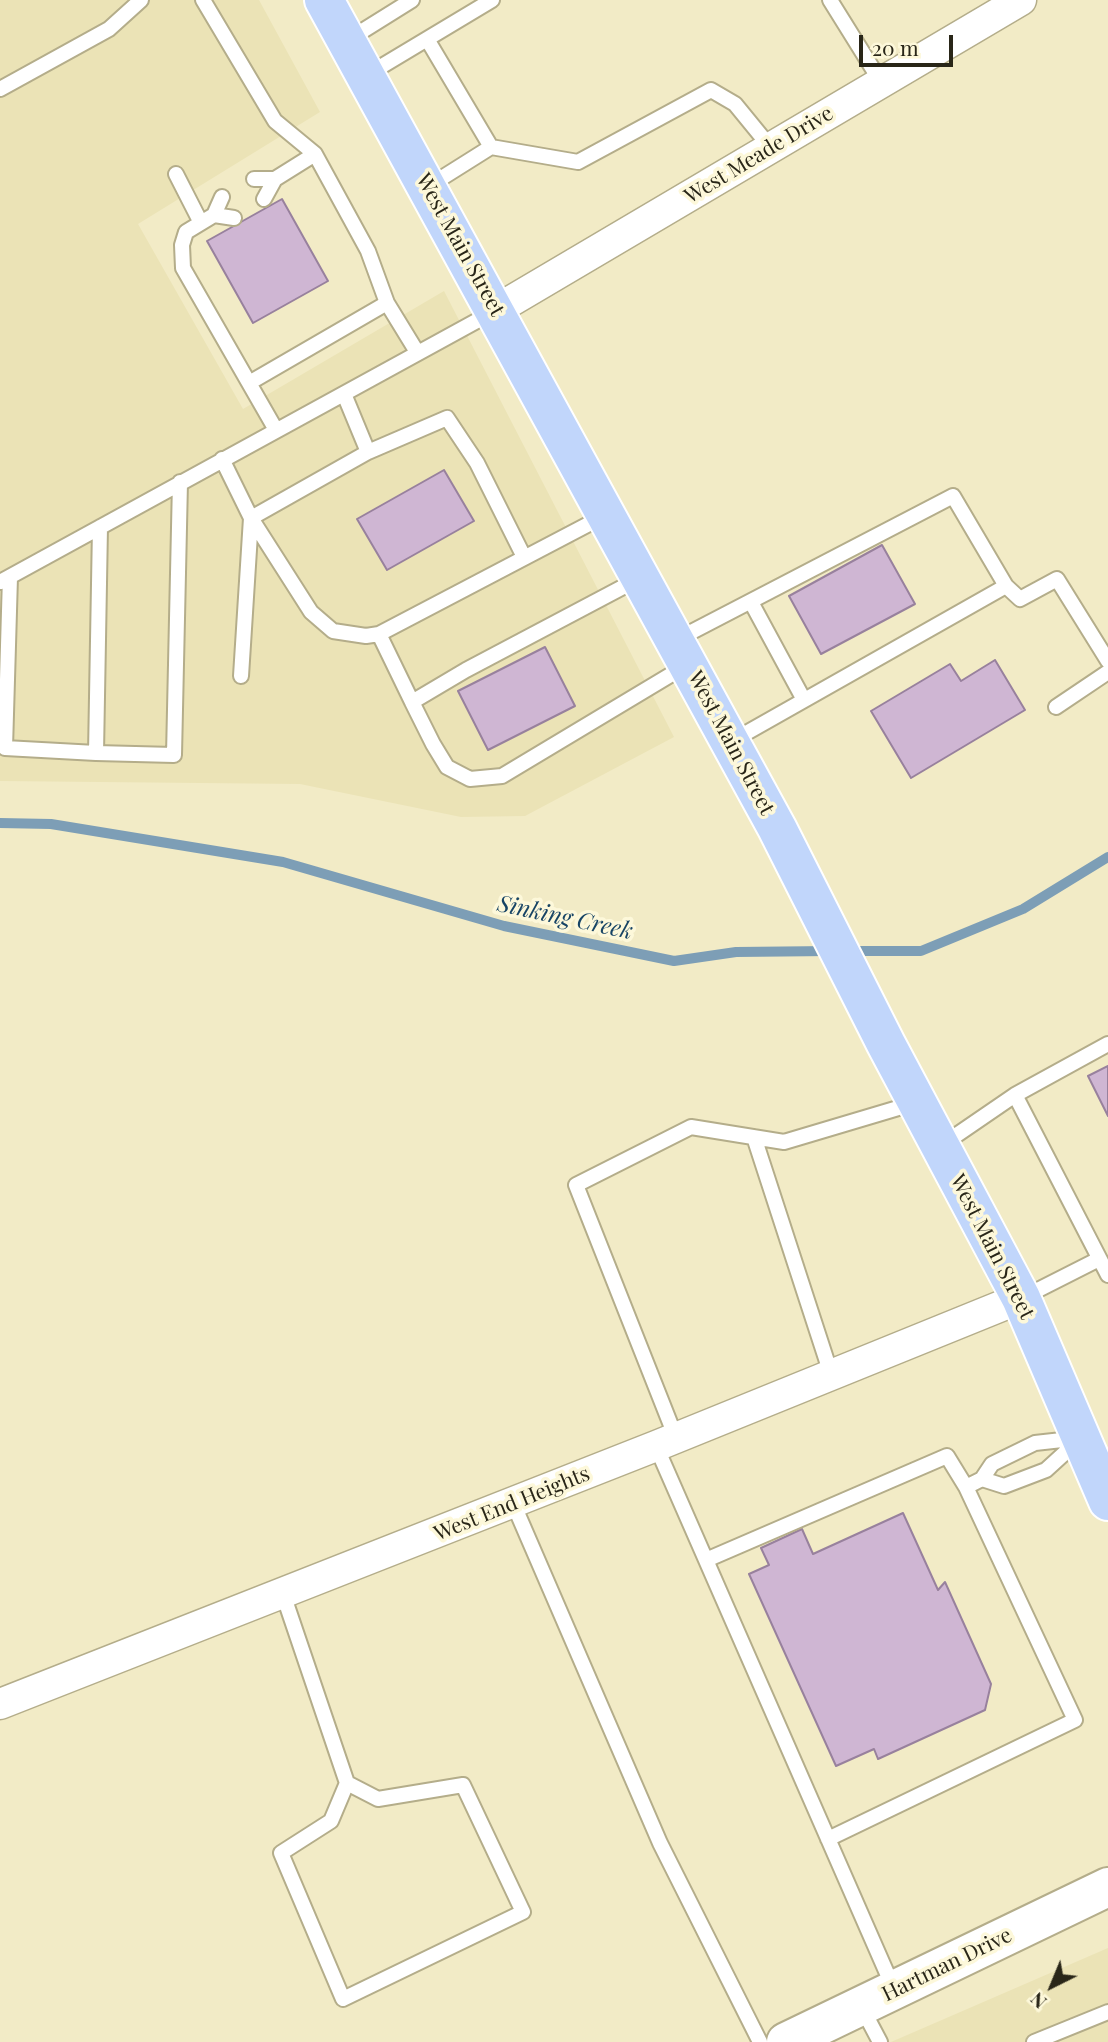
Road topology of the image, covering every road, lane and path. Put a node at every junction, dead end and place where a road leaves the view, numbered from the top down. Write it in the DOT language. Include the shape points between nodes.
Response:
graph roads {
  1 [pos="141,0"];
  2 [pos="203,0"];
  3 [pos="324,0"];
  4 [pos="412,0"];
  5 [pos="492,0"];
  6 [pos="830,0"];
  7 [pos="1021,0"];
  8 [pos="427,39"];
  9 [pos="346,40"];
  10 [pos="366,75"];
  11 [pos="881,82"];
  12 [pos="0,89"];
  13 [pos="491,148"];
  14 [pos="771,148"];
  15 [pos="315,154"];
  16 [pos="176,174"];
  17 [pos="254,179"];
  18 [pos="275,179"];
  19 [pos="428,187"];
  20 [pos="222,197"];
  21 [pos="264,199"];
  22 [pos="214,215"];
  23 [pos="234,218"];
  24 [pos="200,221"];
  25 [pos="387,303"];
  26 [pos="496,310"];
  27 [pos="417,352"];
  28 [pos="249,383"];
  29 [pos="344,394"];
  30 [pos="276,430"];
  31 [pos="368,452"];
  32 [pos="222,459"];
  33 [pos="180,482"];
  34 [pos="607,514"];
  35 [pos="251,518"];
  36 [pos="100,527"];
  37 [pos="524,557"];
  38 [pos="641,577"];
  39 [pos="5,579"];
  40 [pos="1006,586"];
  41 [pos="751,602"];
  42 [pos="379,634"];
  43 [pos="682,652"];
  44 [pos="1108,661"];
  45 [pos="1108,672"];
  46 [pos="241,676"];
  47 [pos="804,700"];
  48 [pos="412,702"];
  49 [pos="1056,707"];
  50 [pos="730,741"];
  51 [pos="2,748"];
  52 [pos="96,753"];
  53 [pos="1108,1044"];
  54 [pos="1015,1095"];
  55 [pos="916,1103"];
  56 [pos="754,1138"];
  57 [pos="940,1147"];
  58 [pos="1099,1259"];
  59 [pos="1108,1275"];
  60 [pos="1021,1298"];
  61 [pos="832,1377"];
  62 [pos="1081,1438"];
  63 [pos="666,1442"];
  64 [pos="982,1479"];
  65 [pos="966,1488"];
  66 [pos="1108,1502"];
  67 [pos="513,1503"];
  68 [pos="706,1560"];
  69 [pos="283,1594"];
  70 [pos="0,1704"];
  71 [pos="347,1783"];
  72 [pos="828,1839"];
  73 [pos="1108,1887"];
  74 [pos="878,1998"];
  75 [pos="1108,2012"];
  76 [pos="760,2042"];
  77 [pos="786,2042"];
  78 [pos="880,2042"];
  79 [pos="1034,2042"];
  1 -- 12 [label="lane" via="108,29"];
  2 -- 15 [label="lane" via="275,121"];
  3 -- 9 [label="main road, West Main Street"];
  4 -- 9 [label="lane"];
  5 -- 8 [label="lane"];
  6 -- 11 [label="lane"];
  7 -- 11 [label="street, West Meade Drive"];
  8 -- 10 [label="lane"];
  8 -- 13 [label="lane"];
  9 -- 10 [label="main road, West Main Street"];
  10 -- 19 [label="main road, West Main Street"];
  11 -- 14 [label="street, West Meade Drive"];
  13 -- 14 [label="lane" via="578,162 711,90 735,104"];
  13 -- 19 [label="lane"];
  14 -- 26 [label="street, West Meade Drive"];
  15 -- 18 [label="lane"];
  15 -- 25 [label="lane" via="368,251"];
  16 -- 24 [label="lane"];
  17 -- 18 [label="lane"];
  18 -- 21 [label="lane"];
  19 -- 26 [label="main road, West Main Street"];
  20 -- 22 [label="lane"];
  22 -- 23 [label="lane"];
  22 -- 24 [label="lane"];
  24 -- 28 [label="lane" via="186,232 183,268"];
  25 -- 27 [label="lane"];
  25 -- 28 [label="lane"];
  26 -- 27 [label="lane"];
  26 -- 34 [label="main road, West Main Street"];
  27 -- 29 [label="lane"];
  28 -- 30 [label="lane"];
  29 -- 30 [label="lane"];
  29 -- 31 [label="lane"];
  30 -- 32 [label="lane"];
  31 -- 35 [label="lane"];
  31 -- 37 [label="lane" via="447,418 477,463"];
  32 -- 33 [label="lane"];
  32 -- 35 [label="lane"];
  33 -- 36 [label="lane"];
  33 -- 52 [label="lane" via="174,755"];
  34 -- 37 [label="lane"];
  34 -- 38 [label="main road, West Main Street"];
  35 -- 42 [label="lane" via="311,612 333,631"];
  35 -- 46 [label="lane"];
  36 -- 39 [label="lane"];
  36 -- 52 [label="lane"];
  37 -- 42 [label="lane"];
  38 -- 43 [label="main road, West Main Street"];
  38 -- 48 [label="lane"];
  39 -- 51 [label="lane"];
  40 -- 41 [label="lane" via="953,496"];
  40 -- 44 [label="lane" via="1020,599 1057,579"];
  40 -- 47 [label="lane"];
  41 -- 43 [label="lane"];
  41 -- 47 [label="lane"];
  42 -- 48 [label="lane"];
  43 -- 48 [label="lane" via="502,776 470,779 447,768"];
  43 -- 50 [label="main road, West Main Street"];
  45 -- 49 [label="lane"];
  47 -- 50 [label="lane"];
  50 -- 55 [label="main road, West Main Street"];
  51 -- 52 [label="lane"];
  53 -- 54 [label="lane"];
  54 -- 57 [label="lane"];
  54 -- 58 [label="lane"];
  55 -- 56 [label="lane" via="784,1142"];
  55 -- 57 [label="main road, West Main Street"];
  56 -- 61 [label="lane"];
  56 -- 63 [label="lane" via="691,1127 576,1185"];
  57 -- 60 [label="main road, West Main Street"];
  58 -- 59 [label="lane"];
  58 -- 60 [label="lane"];
  60 -- 61 [label="street, West End Heights"];
  60 -- 62 [label="main road, West Main Street"];
  61 -- 63 [label="street, West End Heights"];
  62 -- 64 [label="lane" via="1035,1443 992,1464"];
  62 -- 64 [label="lane" via="1046,1470 1004,1486"];
  62 -- 66 [label="main road, West Main Street"];
  63 -- 67 [label="street, West End Heights"];
  63 -- 68 [label="lane"];
  64 -- 65 [label="lane"];
  65 -- 68 [label="lane" via="947,1456"];
  65 -- 72 [label="lane" via="1075,1720"];
  67 -- 69 [label="street, West End Heights"];
  67 -- 76 [label="lane" via="660,1843"];
  68 -- 72 [label="lane"];
  69 -- 70 [label="street, West End Heights"];
  69 -- 71 [label="lane"];
  71 -- 71 [label="lane" via="331,1821 281,1853 343,2000 523,1912 463,1785 377,1799"];
  72 -- 74 [label="lane"];
  73 -- 74 [label="main road, Hartman Drive"];
  74 -- 77 [label="main road, Hartman Drive"];
  74 -- 78 [label="lane"];
  75 -- 79 [label="lane"];
}
